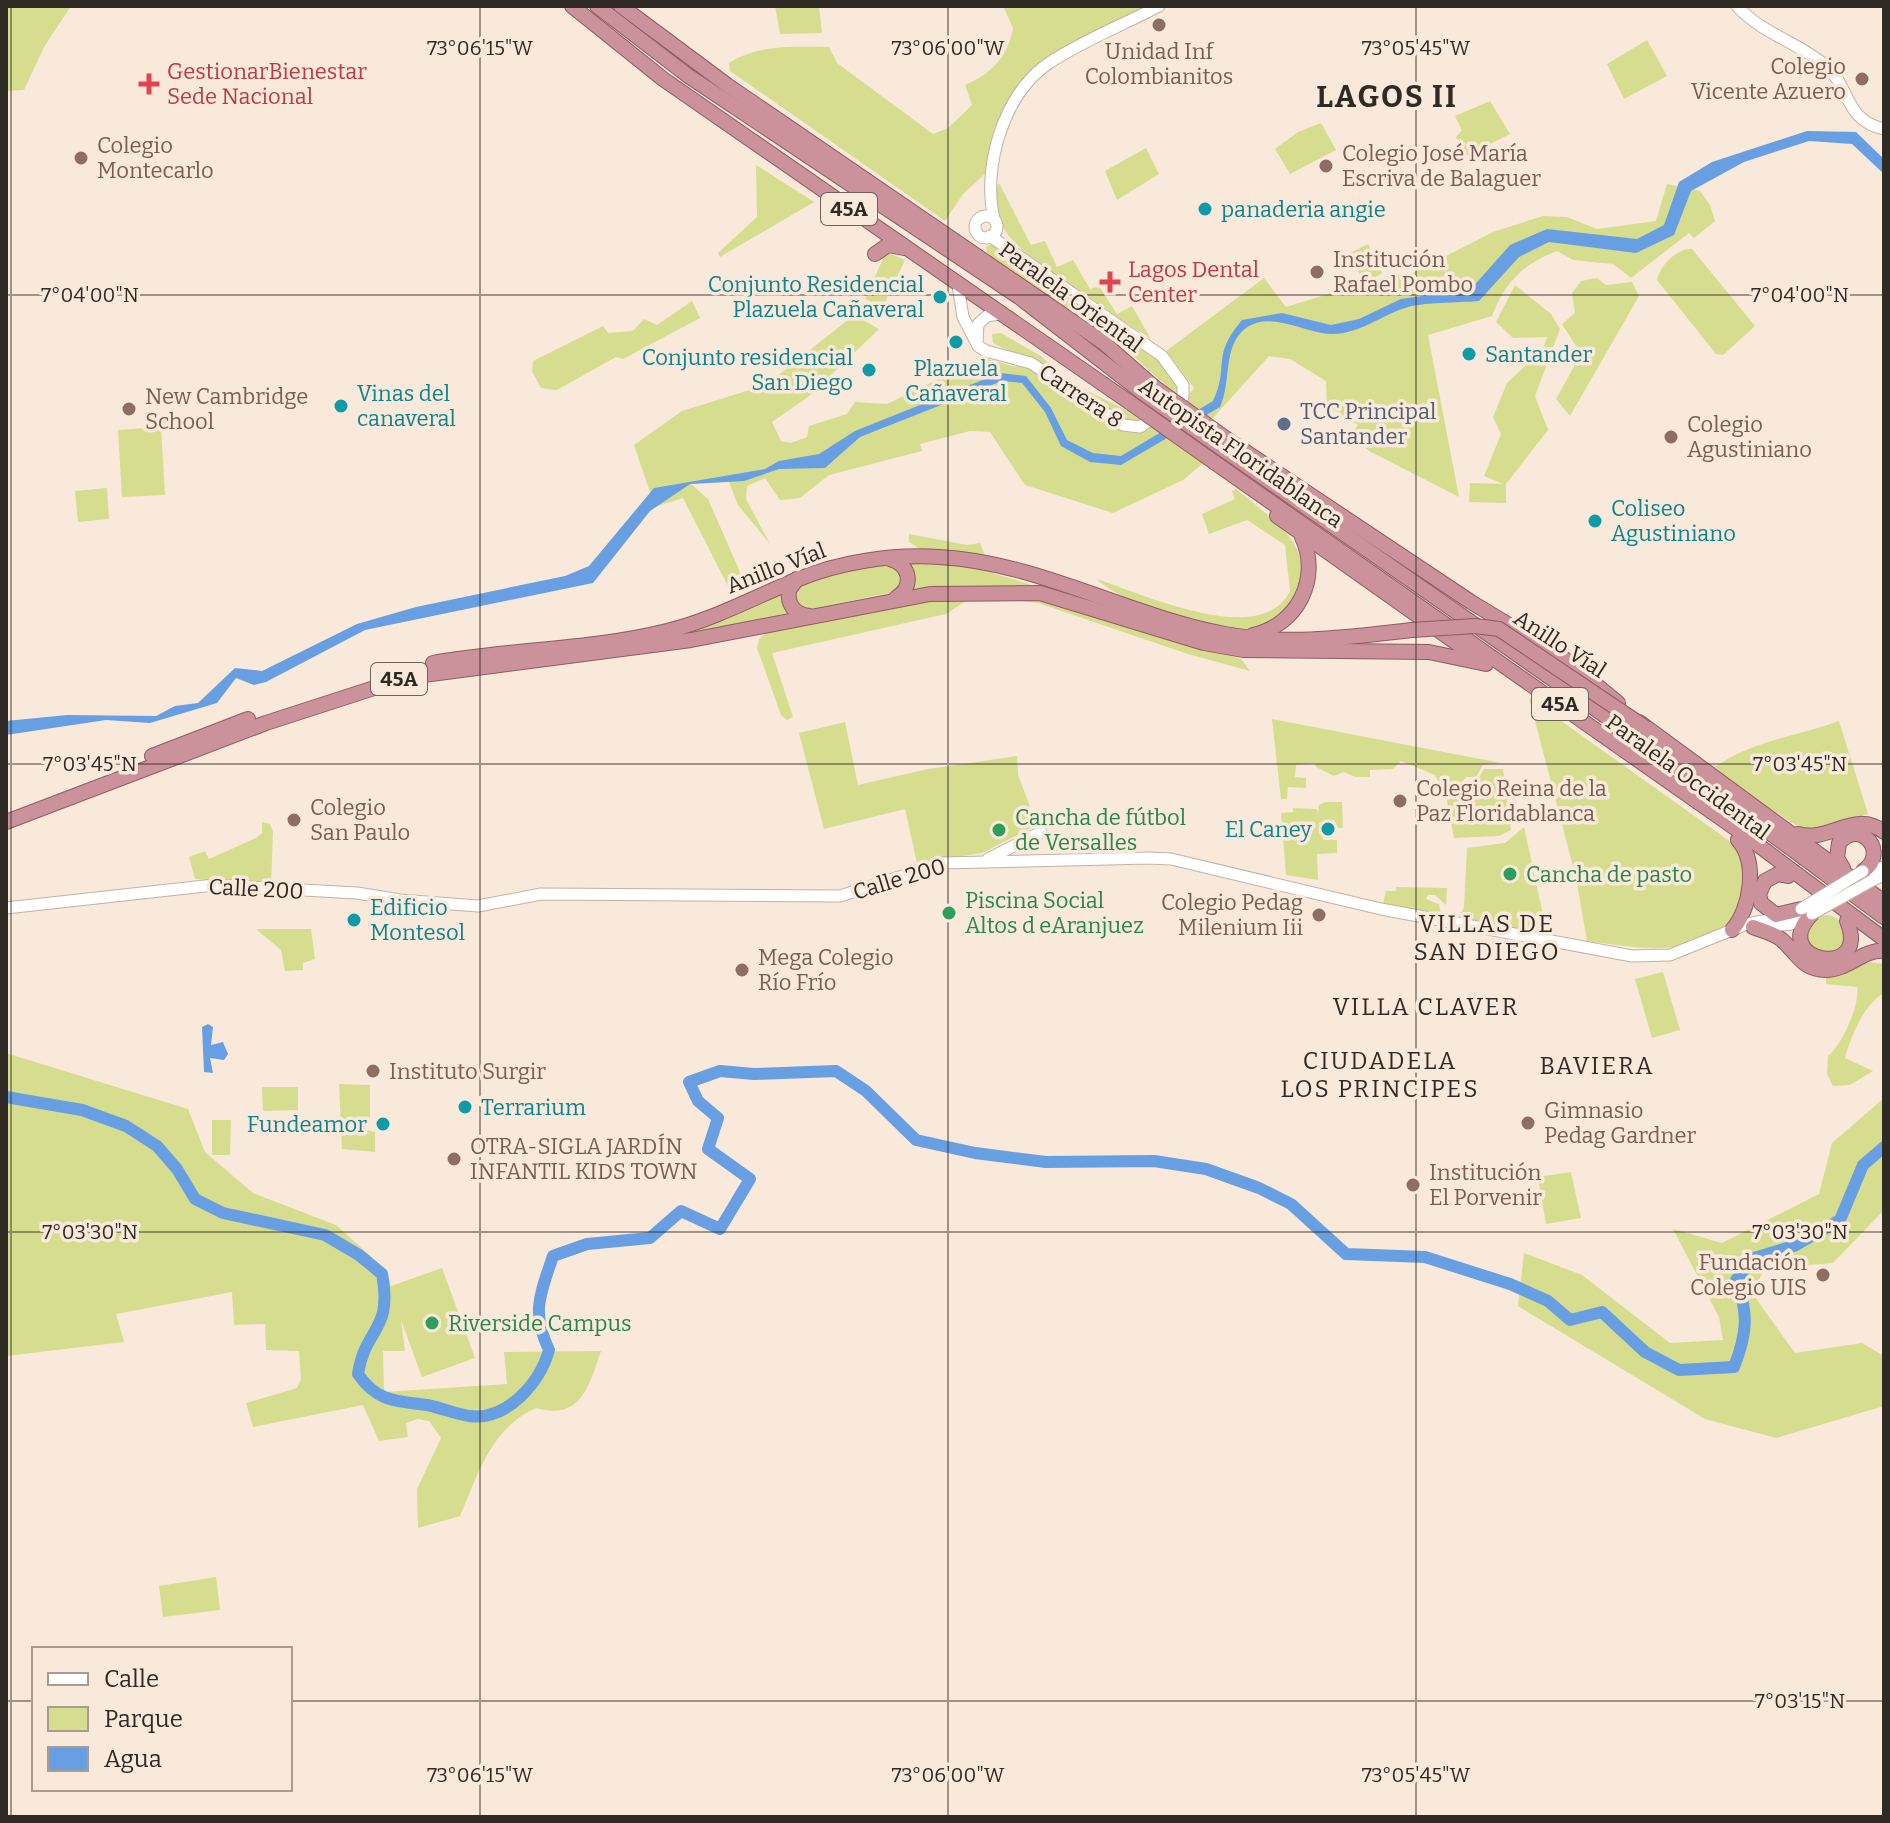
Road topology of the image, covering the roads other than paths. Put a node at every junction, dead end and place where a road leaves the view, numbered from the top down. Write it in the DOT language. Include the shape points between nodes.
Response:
graph roads {
  1 [pos="572,6"];
  2 [pos="597,6"];
  3 [pos="621,6"];
  4 [pos="1159,6"];
  5 [pos="1737,6"];
  6 [pos="1884,129"];
  7 [pos="777,168"];
  8 [pos="806,178"];
  9 [pos="989,195"];
  10 [pos="995,221"];
  11 [pos="982,230"];
  12 [pos="949,237"];
  13 [pos="1010,248"];
  14 [pos="909,251"];
  15 [pos="875,254"];
  16 [pos="987,263"];
  17 [pos="958,285"];
  18 [pos="998,314"];
  19 [pos="1164,342"];
  20 [pos="978,346"];
  21 [pos="1162,356"];
  22 [pos="1143,395"];
  23 [pos="1228,446"];
  24 [pos="1250,468"];
  25 [pos="1232,475"];
  26 [pos="1298,488"];
  27 [pos="1302,536"];
  28 [pos="890,559"];
  29 [pos="798,579"];
  30 [pos="892,600"];
  31 [pos="812,615"];
  32 [pos="1236,636"];
  33 [pos="1486,664"];
  34 [pos="1646,728"];
  35 [pos="1716,793"];
  36 [pos="6,812"];
  37 [pos="1762,812"];
  38 [pos="6,822"];
  39 [pos="1041,832"];
  40 [pos="1792,832"];
  41 [pos="1884,832"];
  42 [pos="1738,840"];
  43 [pos="985,860"];
  44 [pos="1884,867"];
  45 [pos="1845,871"];
  46 [pos="1873,875"];
  47 [pos="1788,876"];
  48 [pos="1884,902"];
  49 [pos="6,908"];
  50 [pos="1806,911"];
  51 [pos="1884,917"];
  52 [pos="1847,921"];
  53 [pos="1753,927"];
  54 [pos="1732,930"];
  55 [pos="1884,939"];
  56 [pos="1884,949"];
  1 -- 8 [label="highway, Autopista Floridablanca / 45A" via="663,79"];
  2 -- 22 [label="highway, Autopista Floridablanca / 45A" via="687,75 1019,297"];
  3 -- 12 [label="highway, Paralela Oriental"];
  4 -- 9 [label="main road" via="1047,64 1035,77 1005,123"];
  5 -- 6 [label="main road" via="1775,37 1824,65 1853,111"];
  7 -- 8 [label="highway"];
  8 -- 14 [label="highway, Autopista Floridablanca / 45A"];
  9 -- 10 [label="main road, Carrera 8"];
  9 -- 11 [label="main road"];
  10 -- 11 [label="main road" via="996,230"];
  10 -- 11 [label="main road" via="985,216"];
  10 -- 13 [label="main road, Carrera 8"];
  11 -- 12 [label="main road" via="961,239"];
  11 -- 13 [label="main road, Carrera 8"];
  11 -- 16 [label="main road" via="981,253"];
  12 -- 16 [label="highway, Paralela Oriental"];
  13 -- 21 [label="main road, Carrera 8"];
  14 -- 15 [label="highway" via="888,245"];
  14 -- 17 [label="highway, Autopista Floridablanca / 45A"];
  16 -- 22 [label="highway, Paralela Oriental" via="1104,343"];
  17 -- 18 [label="highway, Autopista Floridablanca / 45A"];
  17 -- 20 [label="main road" via="963,317"];
  18 -- 20 [label="main road" via="978,324"];
  18 -- 22 [label="highway, Autopista Floridablanca / 45A"];
  19 -- 21 [label="main road"];
  20 -- 21 [label="main road, Carrera 8" via="1031,363 1130,428 1140,427 1183,397 1183,385"];
  22 -- 23 [label="highway, Autopista Floridablanca / 45A, bridge"];
  22 -- 25 [label="highway, Autopista Floridablanca / 45A, bridge"];
  23 -- 24 [label="highway, Autopista Floridablanca / 45A"];
  23 -- 26 [label="highway"];
  24 -- 26 [label="highway"];
  24 -- 35 [label="highway, Autopista Floridablanca / 45A"];
  25 -- 27 [label="highway, Paralela Occidental / 45A"];
  25 -- 55 [label="highway, Autopista Floridablanca / 45A" via="1730,824"];
  26 -- 34 [label="highway" via="1562,657"];
  27 -- 32 [label="highway" via="1309,572 1298,606 1274,627"];
  27 -- 33 [label="highway, Paralela Occidental / 45A"];
  28 -- 29 [label="highway, Anillo Víal / 45A"];
  28 -- 30 [label="highway" via="903,566 908,580 904,592"];
  28 -- 32 [label="highway, Anillo Víal / 45A" via="937,557 991,565"];
  29 -- 31 [label="highway" via="789,590 790,603 799,613"];
  29 -- 36 [label="highway, Anillo Víal / 45A" via="662,633 437,662 373,677"];
  30 -- 31 [label="highway, 45A"];
  30 -- 33 [label="highway, 45A" via="960,592 1033,592 1230,648 1429,652"];
  31 -- 38 [label="highway, 45A" via="691,640 384,683"];
  32 -- 34 [label="highway, Anillo Víal / 45A, bridge" via="1302,640 1475,626 1499,629"];
  33 -- 42 [label="highway, Paralela Occidental / 45A"];
  34 -- 37 [label="highway, 45A"];
  35 -- 37 [label="highway"];
  35 -- 51 [label="highway, Autopista Floridablanca / 45A"];
  37 -- 40 [label="highway, 45A"];
  39 -- 43 [label="main road"];
  40 -- 41 [label="highway" via="1816,837 1862,822"];
  40 -- 45 [label="highway, 45A"];
  42 -- 47 [label="highway, Paralela Occidental / 45A"];
  42 -- 54 [label="highway" via="1749,869 1745,910"];
  43 -- 49 [label="main road, Calle 200" via="935,864 840,896 541,894 478,906 214,885"];
  43 -- 54 [label="main road, Calle 200" via="1171,859 1381,909 1632,956 1670,955"];
  44 -- 46 [label="main road"];
  45 -- 46 [label="highway" via="1837,848 1841,839 1855,833 1875,846"];
  45 -- 48 [label="highway, 45A"];
  46 -- 50 [label="main road, Calle 200, bridge"];
  47 -- 50 [label="highway" via="1778,874 1765,881 1761,903 1776,915"];
  47 -- 52 [label="highway, Paralela Occidental / 45A"];
  50 -- 52 [label="highway" via="1801,940 1821,960 1847,949"];
  50 -- 53 [label="main road, Calle 200" via="1791,924"];
  50 -- 54 [label="main road, Calle 200"];
  52 -- 56 [label="highway, Paralela Occidental / 45A"];
  53 -- 54 [label="main road, Calle 200"];
  53 -- 56 [label="highway" via="1779,937 1803,964 1817,970 1842,968"];
}
